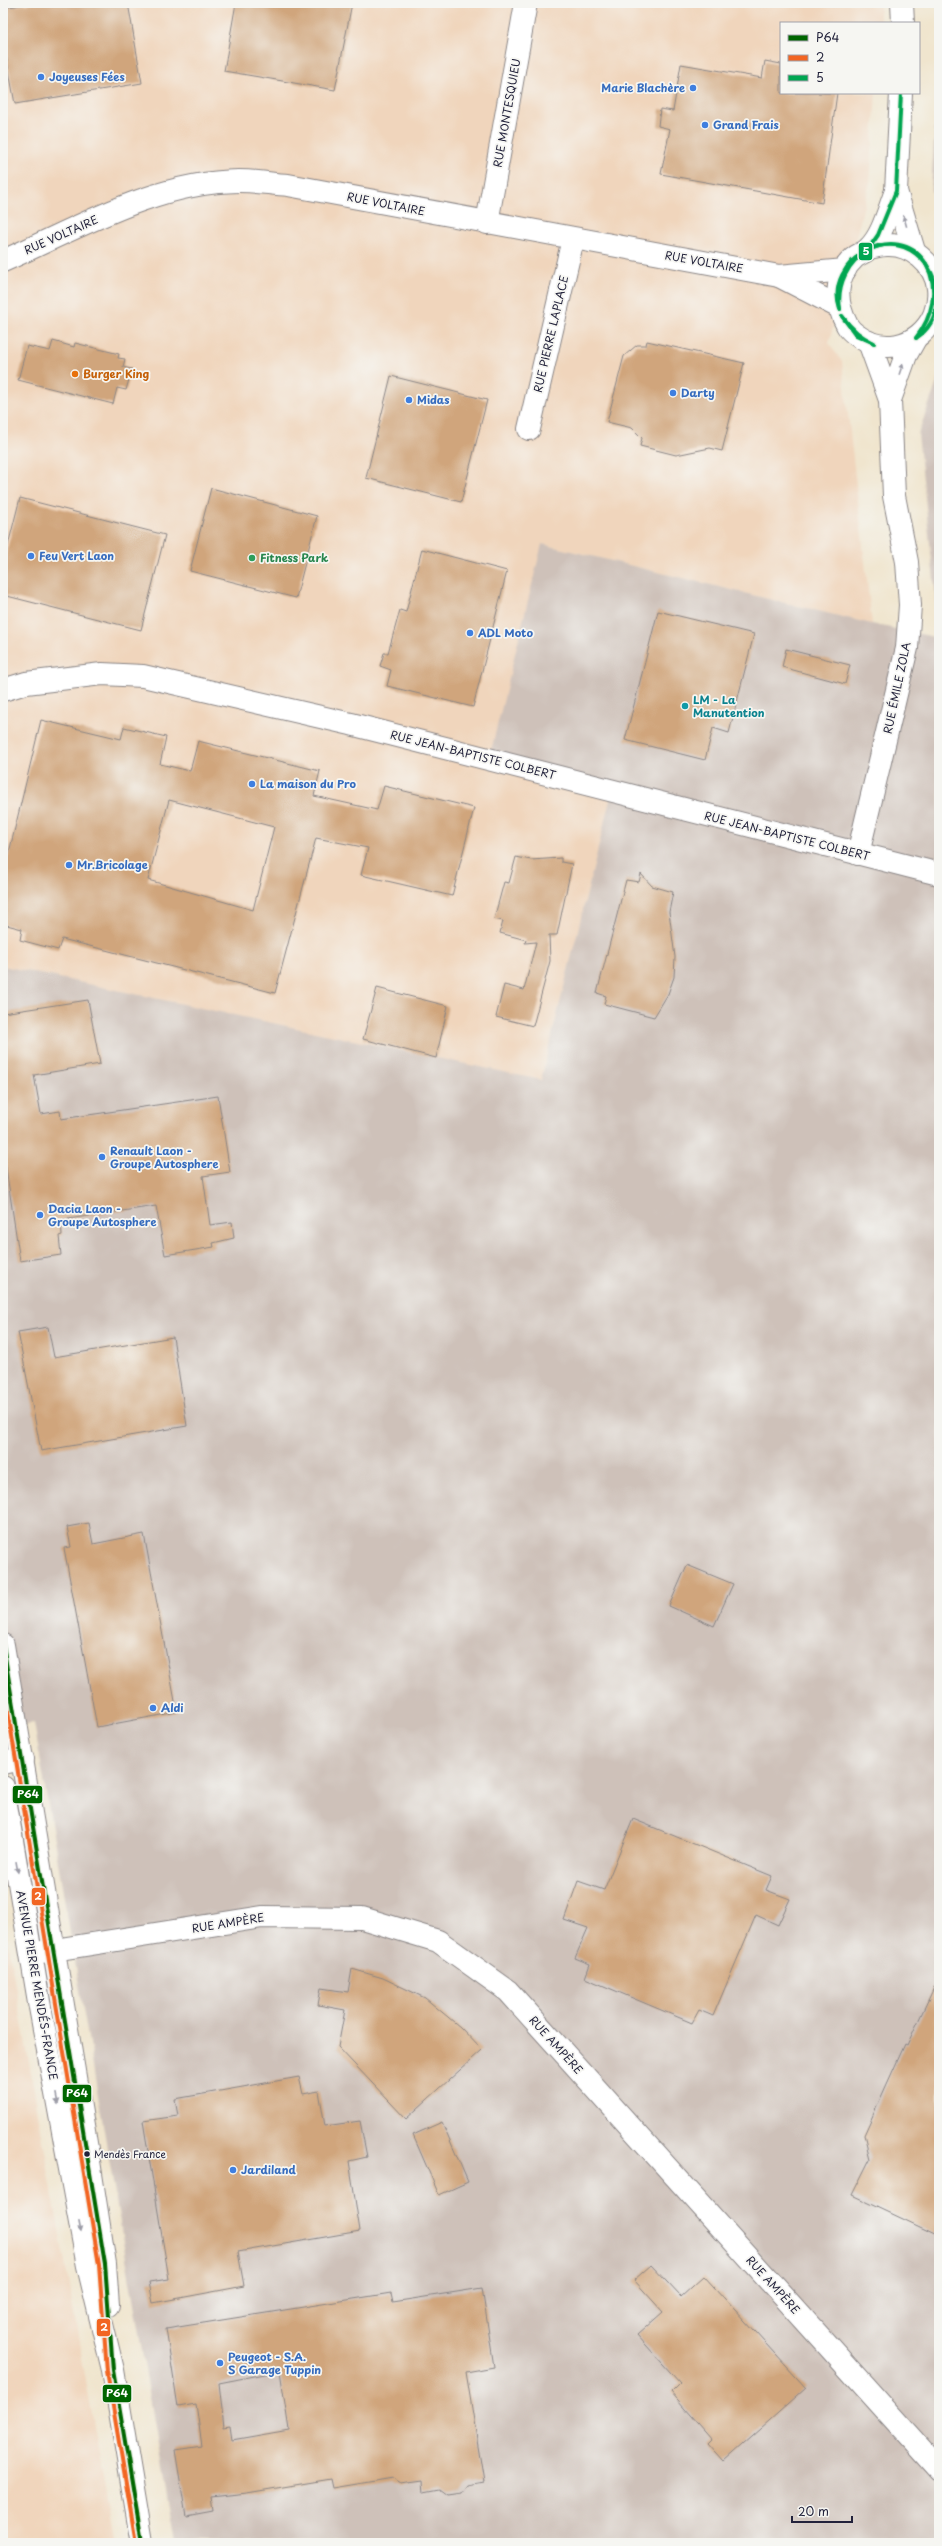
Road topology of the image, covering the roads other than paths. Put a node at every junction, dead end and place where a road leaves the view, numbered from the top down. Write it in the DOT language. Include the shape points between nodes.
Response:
graph roads {
  1 [pos="526,3"];
  2 [pos="902,3"];
  3 [pos="903,22"];
  4 [pos="901,94"];
  5 [pos="896,191"];
  6 [pos="487,223"];
  7 [pos="573,239"];
  8 [pos="869,248"];
  9 [pos="914,252"];
  10 [pos="3,261"];
  11 [pos="845,270"];
  12 [pos="779,276"];
  13 [pos="938,282"];
  14 [pos="839,307"];
  15 [pos="927,331"];
  16 [pos="869,342"];
  17 [pos="890,400"];
  18 [pos="529,429"];
  19 [pos="3,690"];
  20 [pos="858,854"];
  21 [pos="939,874"];
  22 [pos="3,1645"];
  23 [pos="13,1761"];
  24 [pos="3,1787"];
  25 [pos="33,1958"];
  26 [pos="56,1960"];
  27 [pos="113,2370"];
  28 [pos="939,2469"];
  29 [pos="142,2543"];
  1 -- 6 [label="street, RUE MONTESQUIEU"];
  2 -- 3 [label="street"];
  4 -- 5 [label="street"];
  5 -- 8 [label="street" via="878,235"];
  9 -- 5 [label="street, one-way"];
  6 -- 7 [label="street, RUE VOLTAIRE"];
  6 -- 10 [label="street, RUE VOLTAIRE" via="288,185 239,181 187,186 144,198"];
  7 -- 12 [label="street, RUE VOLTAIRE"];
  7 -- 18 [label="street, RUE PIERRE LAPLACE"];
  8 -- 9 [label="street" via="897,245"];
  8 -- 11 [label="street" via="854,258"];
  9 -- 13 [label="street" via="927,262"];
  11 -- 12 [label="street, RUE VOLTAIRE"];
  11 -- 14 [label="street" via="837,292"];
  12 -- 14 [label="street, RUE VOLTAIRE"];
  13 -- 15 [label="street" via="939,298 935,315"];
  14 -- 16 [label="street" via="848,327 862,340"];
  15 -- 16 [label="street" via="897,346 879,346"];
  17 -- 15 [label="street, RUE ÉMILE ZOLA, one-way" via="906,355"];
  16 -- 17 [label="street, RUE ÉMILE ZOLA"];
  17 -- 20 [label="street, RUE ÉMILE ZOLA" via="894,496 907,562 910,605 907,648"];
  19 -- 20 [label="street, RUE JEAN-BAPTISTE COLBERT" via="26,683 102,674 143,676 351,724"];
  20 -- 21 [label="street, RUE JEAN-BAPTISTE COLBERT"];
  22 -- 23 [label="street, AVENUE PIERRE MENDÉS-FRANCE"];
  23 -- 26 [label="street, AVENUE PIERRE MENDÉS-FRANCE"];
  24 -- 25 [label="street, AVENUE PIERRE MENDÉS-FRANCE, one-way"];
  25 -- 26 [label="street, RUE AMPÈRE"];
  25 -- 27 [label="street, AVENUE PIERRE MENDÉS-FRANCE, one-way" via="88,2266"];
  26 -- 27 [label="street, AVENUE PIERRE MENDÉS-FRANCE" via="105,2264"];
  26 -- 28 [label="street, RUE AMPÈRE" via="262,1917 362,1918 438,1941 508,1991"];
  27 -- 29 [label="street, AVENUE PIERRE MENDÉS-FRANCE"];
}
